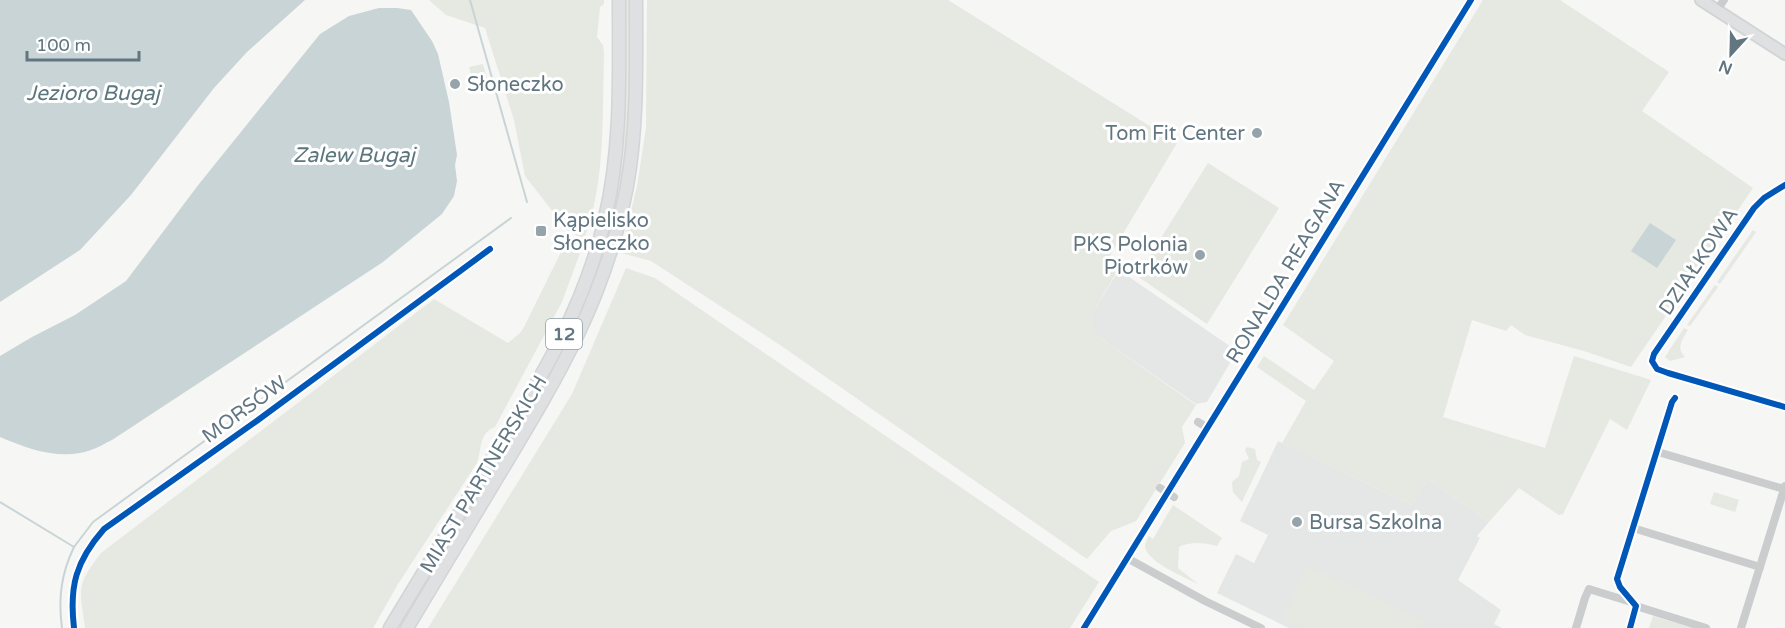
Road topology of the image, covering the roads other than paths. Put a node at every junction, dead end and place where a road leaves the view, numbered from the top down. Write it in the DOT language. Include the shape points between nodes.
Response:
graph roads {
  1 [pos="619,0"];
  2 [pos="636,0"];
  3 [pos="1471,0"];
  4 [pos="1701,0"];
  5 [pos="1724,0"];
  6 [pos="1717,10"];
  7 [pos="1785,54"];
  8 [pos="1785,185"];
  9 [pos="489,249"];
  10 [pos="1675,398"];
  11 [pos="1785,407"];
  12 [pos="1198,422"];
  13 [pos="1208,428"];
  14 [pos="1658,452"];
  15 [pos="1160,488"];
  16 [pos="1784,488"];
  17 [pos="1171,495"];
  18 [pos="1634,528"];
  19 [pos="1127,558"];
  20 [pos="1760,567"];
  21 [pos="1617,582"];
  22 [pos="1611,595"];
  23 [pos="1635,604"];
  24 [pos="74,628"];
  25 [pos="390,628"];
  26 [pos="407,628"];
  27 [pos="1084,628"];
  28 [pos="1260,628"];
  29 [pos="1576,628"];
  30 [pos="1630,628"];
  31 [pos="1706,628"];
  32 [pos="1742,628"];
  1 -- 25 [label="main road, MIAST PARTNERSKICH / 12" via="615,159 606,217 590,272 546,368"];
  2 -- 26 [label="main road, MIAST PARTNERSKICH / 12" via="632,151 619,221 603,276 560,373"];
  3 -- 13 [label="street, RONALDA REAGANA"];
  4 -- 6 [label="main road"];
  5 -- 6 [label="street"];
  6 -- 7 [label="main road"];
  8 -- 11 [label="street, DZIAŁKOWA" via="1754,208 1652,361 1668,374"];
  9 -- 24 [label="street, MORSÓW" via="104,529 88,547 75,577 71,600"];
  10 -- 14 [label="street"];
  12 -- 13 [label="street"];
  13 -- 17 [label="street, RONALDA REAGANA"];
  14 -- 16 [label="street"];
  14 -- 18 [label="street"];
  15 -- 17 [label="street"];
  16 -- 20 [label="street"];
  17 -- 19 [label="street, RONALDA REAGANA"];
  18 -- 20 [label="street"];
  18 -- 21 [label="street"];
  19 -- 27 [label="street, RONALDA REAGANA"];
  19 -- 28 [label="street"];
  20 -- 32 [label="street"];
  21 -- 22 [label="street"];
  21 -- 23 [label="street"];
  22 -- 23 [label="street"];
  22 -- 29 [label="street" via="1589,589"];
  23 -- 30 [label="street"];
  23 -- 31 [label="street"];
}
